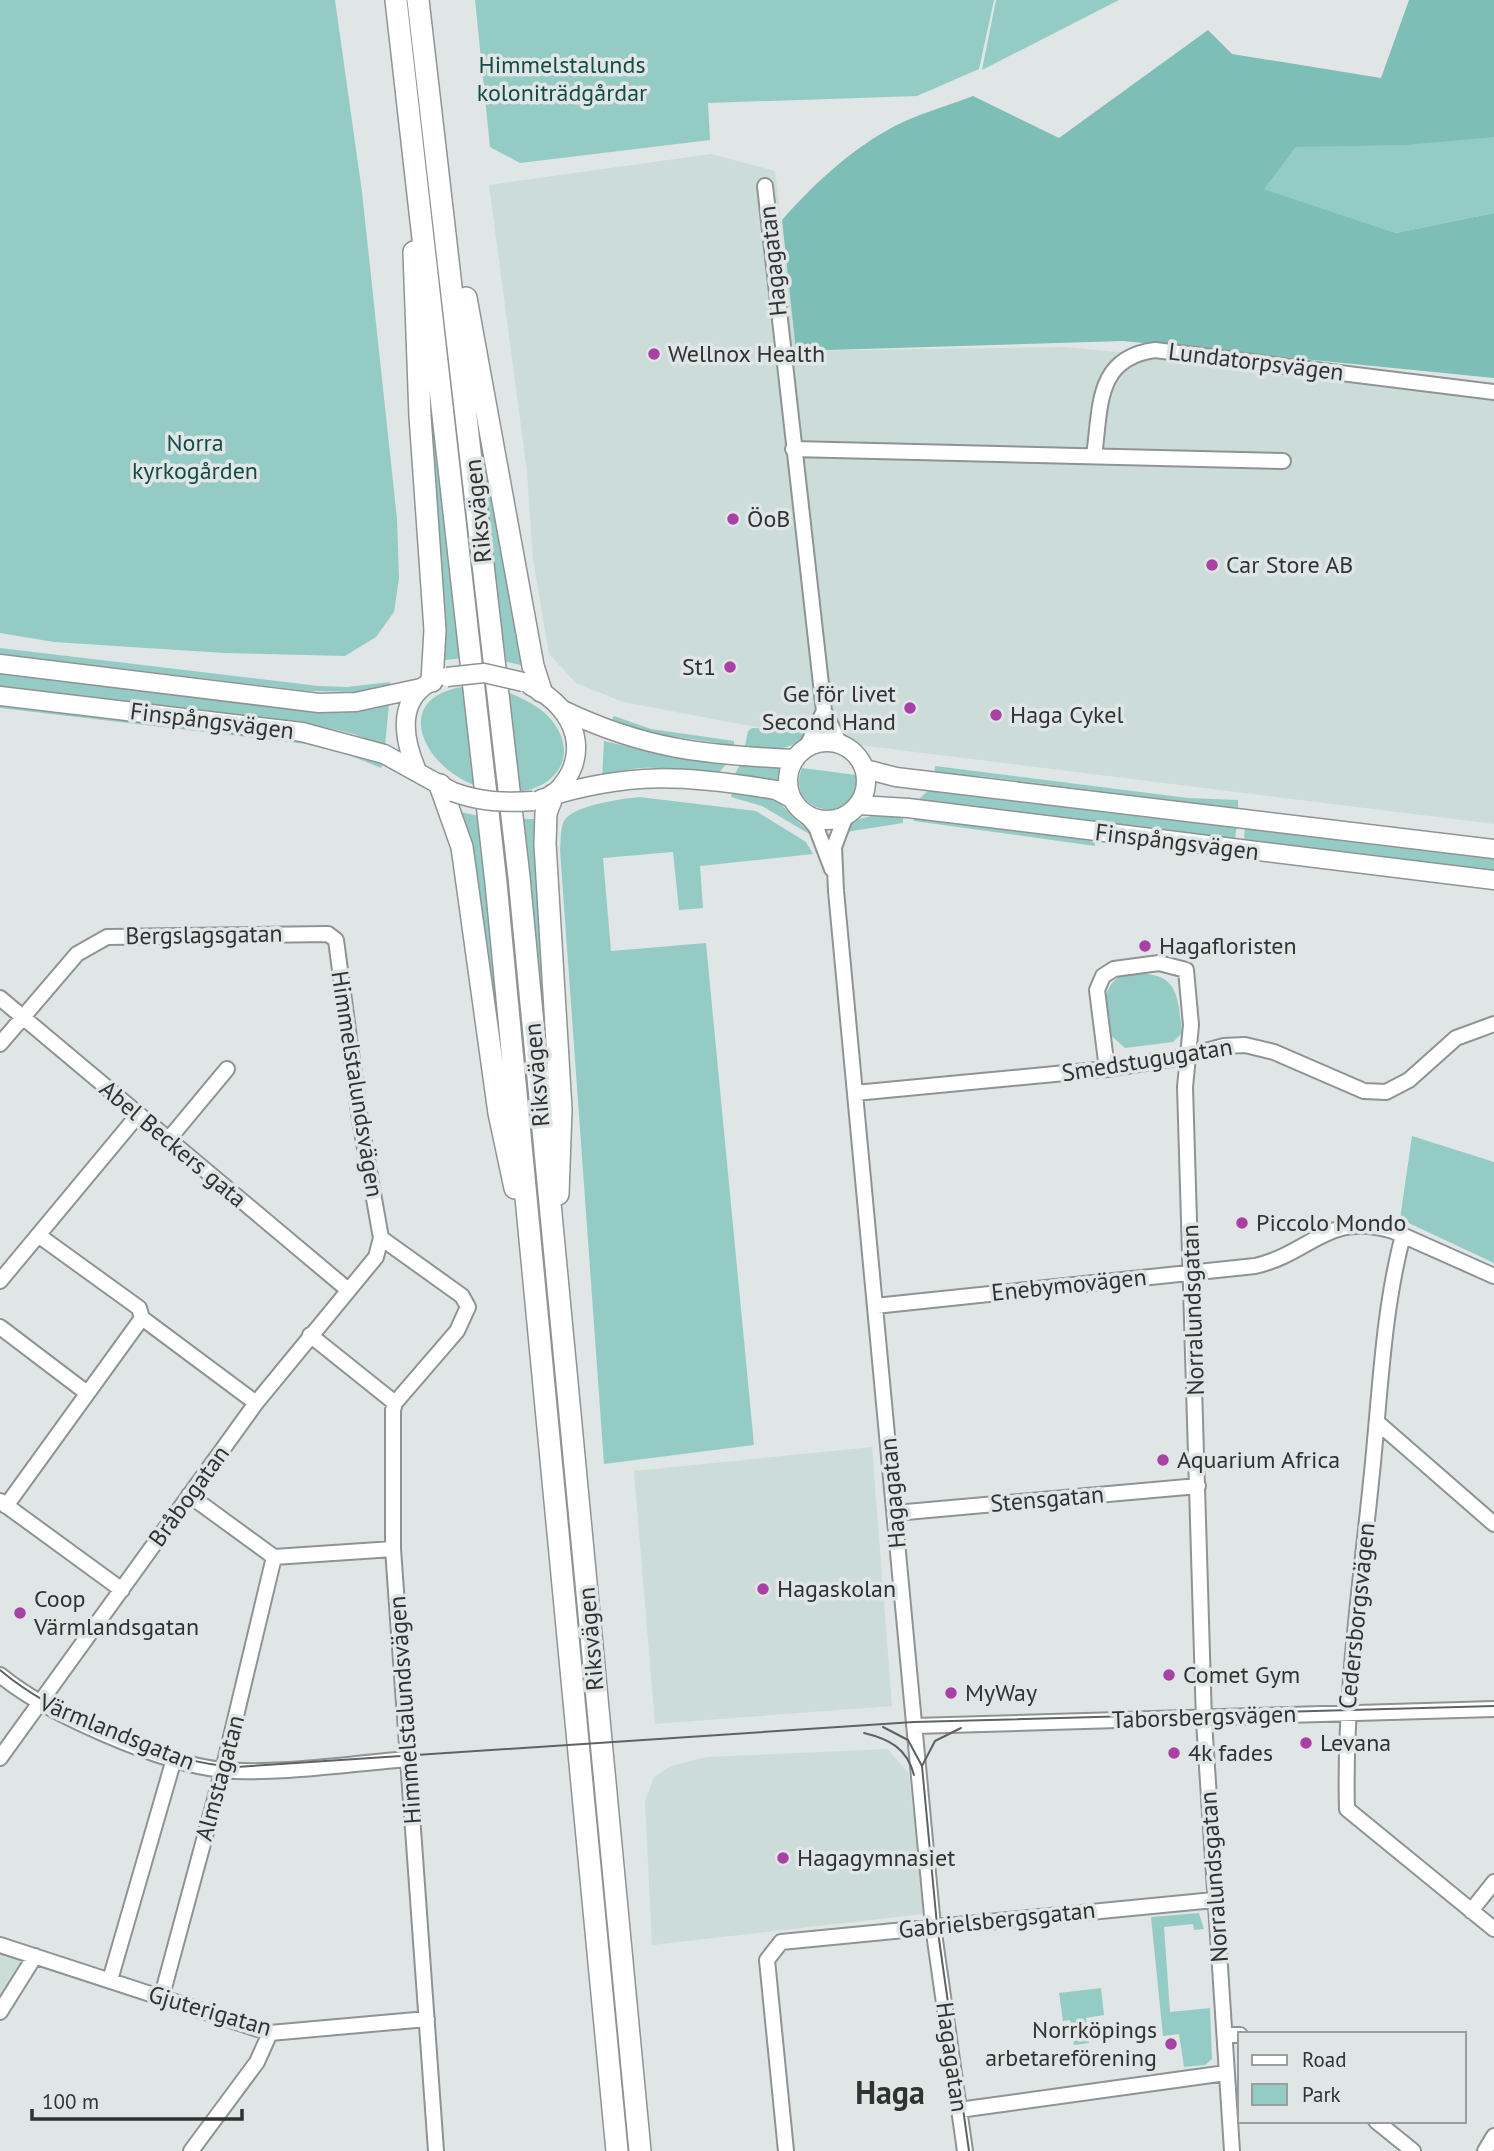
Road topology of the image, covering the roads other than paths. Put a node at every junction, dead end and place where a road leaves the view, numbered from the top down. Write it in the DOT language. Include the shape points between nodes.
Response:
graph roads {
  1 [pos="397,0"];
  2 [pos="418,0"];
  3 [pos="430,103"];
  4 [pos="414,148"];
  5 [pos="765,186"];
  6 [pos="1494,392"];
  7 [pos="793,449"];
  8 [pos="1094,456"];
  9 [pos="1283,461"];
  10 [pos="0,664"];
  11 [pos="433,682"];
  12 [pos="532,686"];
  13 [pos="0,696"];
  14 [pos="563,710"];
  15 [pos="824,711"];
  16 [pos="841,744"];
  17 [pos="799,755"];
  18 [pos="865,769"];
  19 [pos="418,771"];
  20 [pos="447,788"];
  21 [pos="543,798"];
  22 [pos="796,804"];
  23 [pos="853,810"];
  24 [pos="1494,849"];
  25 [pos="835,877"];
  26 [pos="1494,880"];
  27 [pos="328,934"];
  28 [pos="0,998"];
  29 [pos="23,1017"];
  30 [pos="1494,1024"];
  31 [pos="0,1044"];
  32 [pos="1188,1056"];
  33 [pos="227,1069"];
  34 [pos="1107,1069"];
  35 [pos="855,1093"];
  36 [pos="138,1115"];
  37 [pos="168,1140"];
  38 [pos="38,1235"];
  39 [pos="1404,1235"];
  40 [pos="381,1238"];
  41 [pos="532,1249"];
  42 [pos="554,1259"];
  43 [pos="1190,1271"];
  44 [pos="1494,1276"];
  45 [pos="0,1281"];
  46 [pos="347,1289"];
  47 [pos="875,1306"];
  48 [pos="142,1318"];
  49 [pos="0,1328"];
  50 [pos="310,1335"];
  51 [pos="87,1393"];
  52 [pos="256,1403"];
  53 [pos="395,1403"];
  54 [pos="1377,1422"];
  55 [pos="1198,1486"];
  56 [pos="189,1495"];
  57 [pos="3,1504"];
  58 [pos="895,1513"];
  59 [pos="1494,1524"];
  60 [pos="393,1549"];
  61 [pos="274,1557"];
  62 [pos="122,1590"];
  63 [pos="0,1675"];
  64 [pos="39,1704"];
  65 [pos="1494,1709"];
  66 [pos="1347,1713"];
  67 [pos="1204,1717"];
  68 [pos="914,1726"];
  69 [pos="0,1758"];
  70 [pos="174,1759"];
  71 [pos="409,1759"];
  72 [pos="223,1770"];
  73 [pos="1494,1882"];
  74 [pos="1214,1900"];
  75 [pos="1471,1911"];
  76 [pos="933,1926"];
  77 [pos="1494,1929"];
  78 [pos="0,1945"];
  79 [pos="35,1956"];
  80 [pos="110,1980"];
  81 [pos="161,1999"];
  82 [pos="0,2012"];
  83 [pos="427,2019"];
  84 [pos="270,2033"];
  85 [pos="1225,2035"];
  86 [pos="1238,2035"];
  87 [pos="1226,2073"];
  88 [pos="959,2110"];
  89 [pos="1378,2123"];
  90 [pos="1494,2136"];
  91 [pos="191,2151"];
  92 [pos="436,2151"];
  93 [pos="617,2151"];
  94 [pos="639,2151"];
  95 [pos="786,2151"];
  96 [pos="965,2151"];
  97 [pos="1232,2151"];
  98 [pos="1413,2151"];
  99 [pos="1485,2151"];
  1 -- 4 [label="highway, Riksvägen"];
  2 -- 3 [label="highway, Riksvägen"];
  3 -- 12 [label="highway" via="533,666"];
  3 -- 42 [label="highway, Riksvägen" via="519,877"];
  4 -- 11 [label="highway" via="415,315 435,630"];
  4 -- 41 [label="highway, Riksvägen"];
  5 -- 7 [label="street, Hagagatan"];
  6 -- 8 [label="street, Lundatorpsvägen" via="1270,362 1141,352 1125,357 1106,381"];
  7 -- 8 [label="street"];
  7 -- 15 [label="street, Hagagatan"];
  8 -- 9 [label="street"];
  10 -- 11 [label="main road, Finspångsvägen" via="319,703 356,702"];
  11 -- 12 [label="main road, bridge" via="484,673"];
  11 -- 19 [label="main road" via="410,708 404,728"];
  12 -- 14 [label="main road"];
  13 -- 19 [label="main road, Finspångsvägen" via="302,732 350,743"];
  14 -- 17 [label="main road" via="658,746 738,757"];
  14 -- 21 [label="main road" via="575,732 573,770 566,783"];
  15 -- 16 [label="street, Hagagatan"];
  15 -- 17 [label="street"];
  16 -- 17 [label="main road" via="827,740"];
  16 -- 18 [label="main road" via="859,757"];
  17 -- 22 [label="main road" via="788,786"];
  18 -- 23 [label="main road" via="864,797"];
  18 -- 24 [label="main road, Finspångsvägen" via="896,777"];
  19 -- 20 [label="main road"];
  20 -- 21 [label="main road, bridge" via="475,800 502,803"];
  20 -- 41 [label="highway" via="461,847 499,1113"];
  21 -- 22 [label="main road" via="662,776 776,790"];
  21 -- 42 [label="highway" via="561,1110"];
  22 -- 23 [label="main road" via="819,821 833,821"];
  22 -- 25 [label="street, Hagagatan" via="816,827"];
  23 -- 25 [label="street, Hagagatan" via="836,836"];
  23 -- 26 [label="main road, Finspångsvägen" via="908,808"];
  25 -- 35 [label="street, Hagagatan"];
  27 -- 29 [label="street, Bergslagsgatan" via="107,937 77,954"];
  27 -- 40 [label="street, Himmelstalundsvägen" via="335,940"];
  28 -- 29 [label="street, Abel Beckers gata"];
  29 -- 31 [label="street, Bergslagsgatan"];
  29 -- 36 [label="street, Abel Beckers gata"];
  30 -- 32 [label="street, Smedstugugatan" via="1456,1038 1409,1080 1386,1092 1364,1091 1274,1052 1245,1045"];
  32 -- 34 [label="street, Smedstugugatan"];
  32 -- 34 [label="street, Norralundsgatan" via="1191,1025 1186,970 1159,963 1114,969 1103,976 1097,990"];
  32 -- 43 [label="street, Norralundsgatan"];
  33 -- 37 [label="street"];
  34 -- 35 [label="street, Smedstugugatan"];
  35 -- 47 [label="street, Hagagatan"];
  36 -- 37 [label="street, Abel Beckers gata"];
  36 -- 38 [label="street"];
  37 -- 46 [label="street, Abel Beckers gata"];
  38 -- 45 [label="street"];
  38 -- 48 [label="street" via="139,1308"];
  39 -- 43 [label="street, Enebymovägen" via="1379,1227 1346,1225 1326,1231 1273,1262"];
  39 -- 44 [label="street, Enebymovägen"];
  39 -- 54 [label="street, Cedersborgsvägen" via="1396,1264"];
  40 -- 46 [label="street, Bråbogatan" via="376,1257"];
  40 -- 53 [label="street" via="462,1296 468,1307 466,1318"];
  41 -- 93 [label="highway, Riksvägen"];
  42 -- 94 [label="highway, Riksvägen"];
  43 -- 47 [label="street, Enebymovägen"];
  43 -- 55 [label="street, Norralundsgatan"];
  46 -- 50 [label="street, Bråbogatan"];
  47 -- 58 [label="street, Hagagatan"];
  48 -- 51 [label="street"];
  48 -- 52 [label="street"];
  49 -- 51 [label="street"];
  50 -- 52 [label="street, Bråbogatan"];
  50 -- 53 [label="street"];
  51 -- 57 [label="street"];
  52 -- 56 [label="street, Bråbogatan"];
  53 -- 60 [label="street, Himmelstalundsvägen"];
  54 -- 59 [label="street"];
  54 -- 66 [label="street, Cedersborgsvägen"];
  55 -- 58 [label="street, Stensgatan"];
  55 -- 67 [label="street, Norralundsgatan"];
  56 -- 61 [label="street"];
  56 -- 62 [label="street, Bråbogatan"];
  57 -- 62 [label="street"];
  58 -- 68 [label="street, Hagagatan"];
  60 -- 61 [label="street"];
  60 -- 71 [label="street, Himmelstalundsvägen"];
  61 -- 72 [label="street, Almstagatan"];
  62 -- 64 [label="street, Bråbogatan"];
  63 -- 64 [label="street, Värmlandsgatan"];
  64 -- 69 [label="street, Bråbogatan"];
  64 -- 70 [label="street, Värmlandsgatan"];
  65 -- 66 [label="street, Taborsbergsvägen"];
  66 -- 67 [label="street, Taborsbergsvägen"];
  66 -- 75 [label="street, Cedersborgsvägen" via="1347,1809"];
  67 -- 68 [label="street, Taborsbergsvägen"];
  67 -- 74 [label="street, Norralundsgatan"];
  68 -- 76 [label="street, Hagagatan"];
  70 -- 72 [label="street, Värmlandsgatan"];
  70 -- 80 [label="street"];
  71 -- 72 [label="street, Värmlandsgatan"];
  71 -- 83 [label="street, Himmelstalundsvägen"];
  72 -- 81 [label="street, Almstagatan"];
  73 -- 75 [label="street"];
  74 -- 76 [label="street, Gabrielsbergsgatan"];
  74 -- 85 [label="street, Norralundsgatan"];
  75 -- 77 [label="street, Cedersborgsvägen"];
  76 -- 88 [label="street, Hagagatan"];
  76 -- 95 [label="street, Gabrielsbergsgatan" via="781,1942 767,1960"];
  78 -- 79 [label="street, Gjuterigatan"];
  79 -- 80 [label="street, Gjuterigatan"];
  79 -- 82 [label="street"];
  80 -- 81 [label="street, Gjuterigatan"];
  81 -- 84 [label="street, Gjuterigatan"];
  83 -- 84 [label="street, Gjuterigatan"];
  83 -- 92 [label="street, Himmelstalundsvägen"];
  84 -- 91 [label="street" via="257,2062"];
  85 -- 86 [label="street"];
  85 -- 87 [label="street, Norralundsgatan"];
  87 -- 88 [label="street"];
  87 -- 97 [label="street, Norralundsgatan"];
  88 -- 96 [label="street, Hagagatan"];
  89 -- 98 [label="street"];
  90 -- 99 [label="street"];
}
